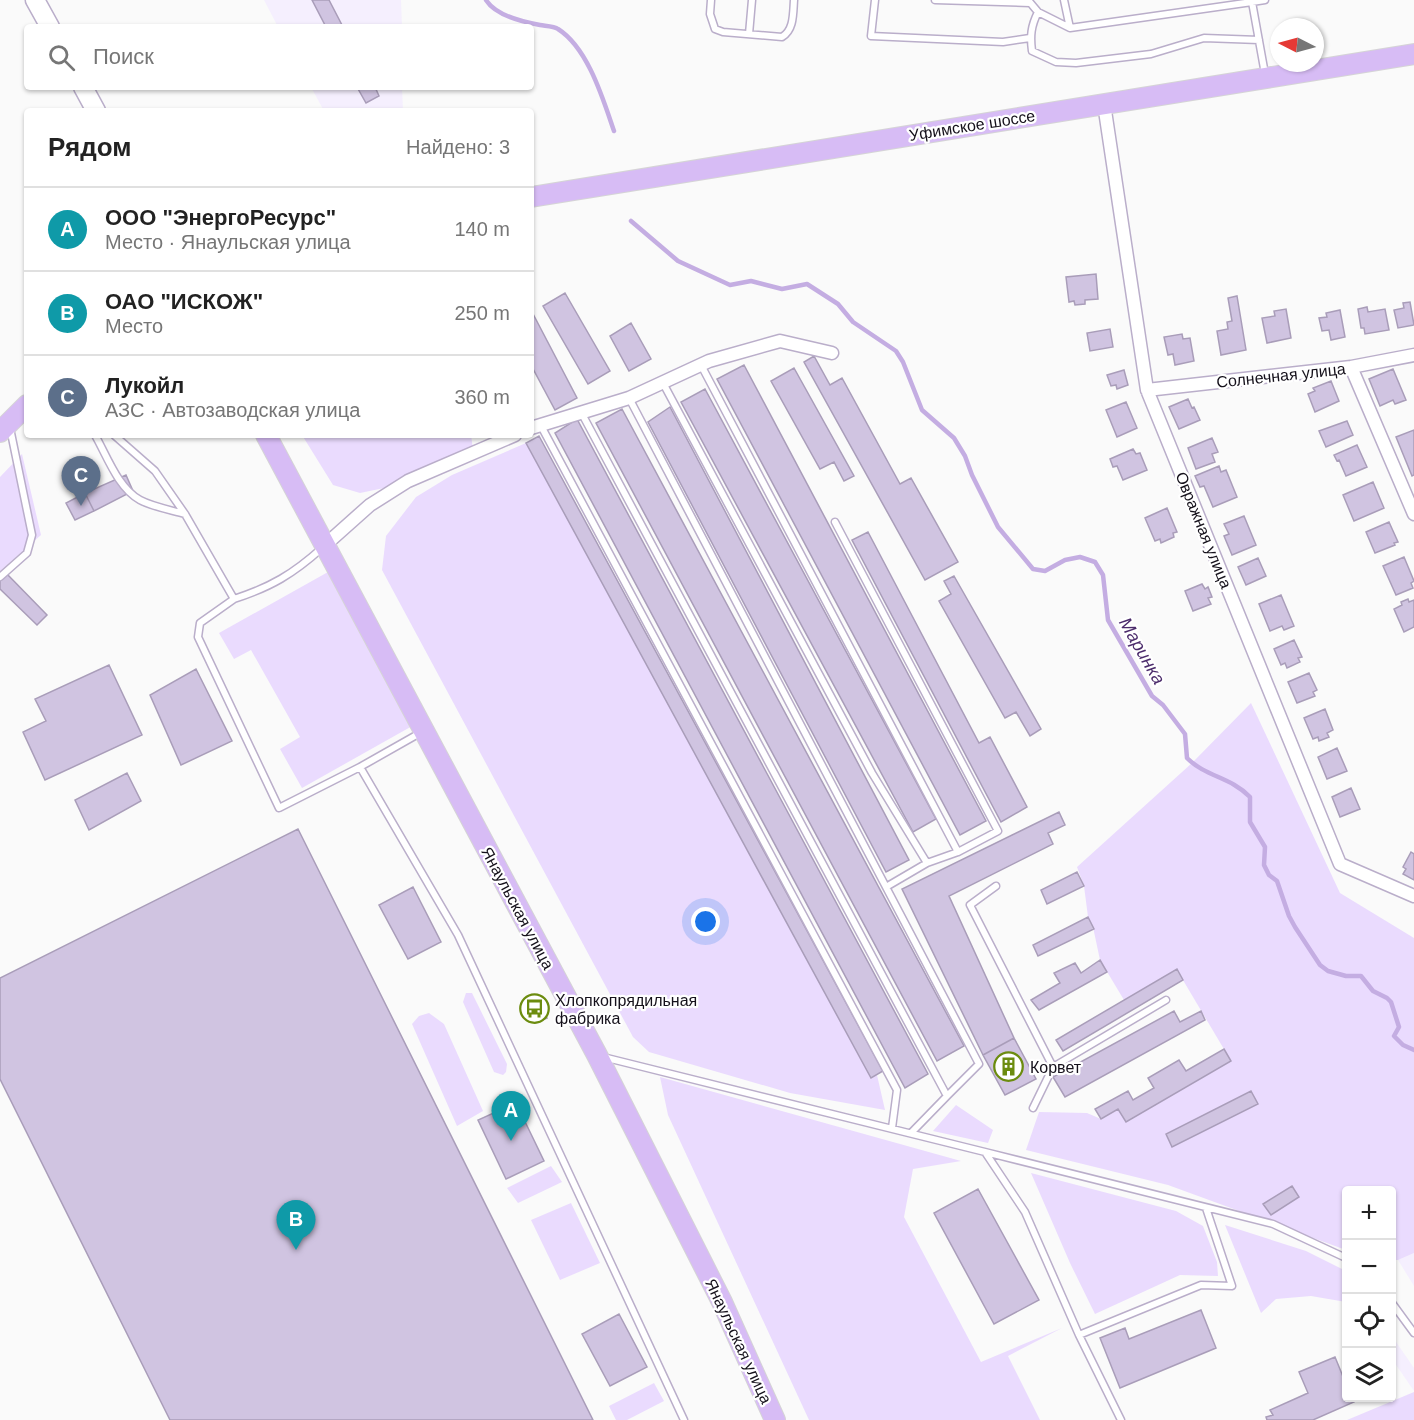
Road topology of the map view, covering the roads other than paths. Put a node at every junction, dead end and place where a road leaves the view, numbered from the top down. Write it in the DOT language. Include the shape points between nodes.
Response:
graph roads {
  1 [pos="35,0"];
  2 [pos="711,0"];
  3 [pos="752,0"];
  4 [pos="794,0"];
  5 [pos="875,0"];
  6 [pos="935,0"];
  7 [pos="1064,0"];
  8 [pos="1265,0"];
  9 [pos="1029,2"];
  10 [pos="1252,2"];
  11 [pos="1038,12"];
  12 [pos="48,24"];
  13 [pos="1070,28"];
  14 [pos="749,34"];
  15 [pos="1030,38"];
  16 [pos="1259,40"];
  17 [pos="1414,54"];
  18 [pos="1266,78"];
  19 [pos="85,90"];
  20 [pos="1104,104"];
  21 [pos="94,108"];
  22 [pos="534,197"];
  23 [pos="832,352"];
  24 [pos="1414,356"];
  25 [pos="701,365"];
  26 [pos="1351,368"];
  27 [pos="663,383"];
  28 [pos="1147,390"];
  29 [pos="629,398"];
  30 [pos="24,408"];
  31 [pos="580,411"];
  32 [pos="536,426"];
  33 [pos="4,427"];
  34 [pos="97,438"];
  35 [pos="117,438"];
  36 [pos="268,438"];
  37 [pos="507,438"];
  38 [pos="185,514"];
  39 [pos="1414,514"];
  40 [pos="835,522"];
  41 [pos="324,546"];
  42 [pos="0,578"];
  43 [pos="234,600"];
  44 [pos="424,731"];
  45 [pos="360,767"];
  46 [pos="958,852"];
  47 [pos="927,863"];
  48 [pos="996,886"];
  49 [pos="886,887"];
  50 [pos="1414,896"];
  51 [pos="1166,1000"];
  52 [pos="597,1055"];
  53 [pos="1053,1067"];
  54 [pos="947,1096"];
  55 [pos="1032,1108"];
  56 [pos="892,1128"];
  57 [pos="911,1133"];
  58 [pos="985,1152"];
  59 [pos="1206,1208"];
  60 [pos="1342,1256"];
  61 [pos="1396,1308"];
  62 [pos="1414,1333"];
  63 [pos="1079,1335"];
  64 [pos="684,1420"];
  65 [pos="775,1420"];
  66 [pos="1122,1420"];
  1 -- 12 [label="main road"];
  2 -- 14 [label="lane" via="715,29"];
  3 -- 14 [label="lane"];
  4 -- 14 [label="lane" via="788,34 782,38"];
  5 -- 15 [label="lane" via="871,36 1003,42"];
  6 -- 9 [label="lane"];
  7 -- 13 [label="lane"];
  8 -- 10 [label="lane"];
  9 -- 11 [label="lane"];
  10 -- 13 [label="lane"];
  10 -- 16 [label="lane"];
  11 -- 13 [label="lane"];
  11 -- 15 [label="lane"];
  15 -- 16 [label="lane" via="1032,51 1040,56 1076,63 1150,54 1204,38"];
  16 -- 18 [label="lane"];
  17 -- 18 [label="main road, Уфимское шоссе"];
  18 -- 20 [label="main road, Уфимское шоссе"];
  19 -- 21 [label="main road"];
  20 -- 22 [label="main road, Уфимское шоссе"];
  20 -- 28 [label="street, Овражная улица"];
  23 -- 25 [label="street" via="780,342"];
  24 -- 26 [label="street, Солнечная улица"];
  25 -- 27 [label="street"];
  25 -- 46 [label="lane"];
  26 -- 28 [label="street, Солнечная улица"];
  26 -- 39 [label="street"];
  27 -- 29 [label="street"];
  27 -- 47 [label="lane" via="872,773"];
  28 -- 50 [label="street, Овражная улица" via="1340,864"];
  29 -- 31 [label="street"];
  29 -- 49 [label="lane"];
  30 -- 33 [label="main road"];
  31 -- 32 [label="street"];
  31 -- 54 [label="lane"];
  32 -- 56 [label="lane" via="897,1090"];
  33 -- 42 [label="lane" via="32,535 27,553"];
  34 -- 38 [label="lane" via="132,495"];
  35 -- 38 [label="lane" via="155,471"];
  36 -- 41 [label="main road, Янаульская улица"];
  37 -- 41 [label="street" via="408,481 370,505"];
  38 -- 43 [label="lane"];
  40 -- 46 [label="lane" via="998,831"];
  41 -- 43 [label="lane" via="265,589"];
  41 -- 44 [label="main road, Янаульская улица"];
  43 -- 45 [label="lane" via="200,623 198,637 279,808"];
  44 -- 45 [label="lane"];
  44 -- 52 [label="main road, Янаульская улица"];
  45 -- 64 [label="lane" via="458,935"];
  46 -- 47 [label="lane"];
  47 -- 49 [label="lane"];
  48 -- 53 [label="lane" via="970,905"];
  49 -- 54 [label="lane" via="979,1064"];
  51 -- 53 [label="lane"];
  52 -- 56 [label="lane"];
  52 -- 65 [label="main road, Янаульская улица" via="722,1302"];
  53 -- 55 [label="lane"];
  54 -- 57 [label="lane"];
  56 -- 57 [label="lane"];
  57 -- 58 [label="lane"];
  58 -- 59 [label="lane"];
  58 -- 63 [label="lane" via="1025,1212"];
  59 -- 60 [label="lane" via="1273,1224"];
  59 -- 63 [label="lane" via="1232,1286 1201,1285"];
  61 -- 62 [label="lane"];
  63 -- 66 [label="lane"];
}
